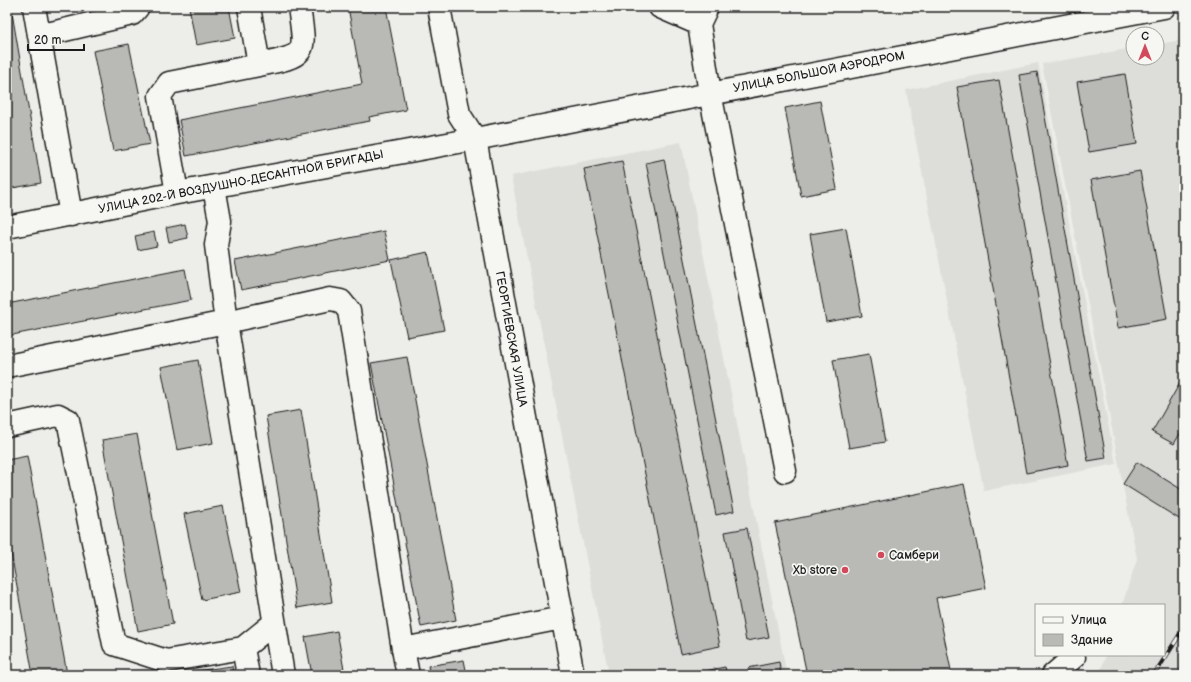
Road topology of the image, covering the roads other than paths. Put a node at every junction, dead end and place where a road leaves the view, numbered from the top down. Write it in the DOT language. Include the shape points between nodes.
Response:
graph roads {
  1 [pos="34,7"];
  2 [pos="138,7"];
  3 [pos="249,7"];
  4 [pos="299,7"];
  5 [pos="439,7"];
  6 [pos="660,7"];
  7 [pos="1164,7"];
  8 [pos="703,16"];
  9 [pos="40,36"];
  10 [pos="259,65"];
  11 [pos="710,93"];
  12 [pos="475,139"];
  13 [pos="214,187"];
  14 [pos="177,193"];
  15 [pos="71,215"];
  16 [pos="7,227"];
  17 [pos="226,322"];
  18 [pos="7,366"];
  19 [pos="7,426"];
  20 [pos="785,471"];
  21 [pos="562,618"];
  22 [pos="274,623"];
  23 [pos="244,648"];
  24 [pos="403,649"];
  25 [pos="1074,657"];
  26 [pos="248,675"];
  27 [pos="283,675"];
  28 [pos="408,675"];
  29 [pos="573,675"];
  30 [pos="1053,675"];
  1 -- 9 [label="street"];
  2 -- 9 [label="street" via="132,14"];
  3 -- 10 [label="street"];
  4 -- 10 [label="street" via="304,41 300,51 289,59"];
  5 -- 12 [label="street, ГЕОРГИЕВСКАЯ УЛИЦА" via="459,114"];
  6 -- 8 [label="street"];
  7 -- 11 [label="street, УЛИЦА БОЛЬШОЙ АЭРОДРОМ"];
  8 -- 11 [label="street"];
  9 -- 15 [label="street"];
  10 -- 14 [label="street" via="169,83 160,96"];
  11 -- 12 [label="street, УЛИЦА БОЛЬШОЙ АЭРОДРОМ"];
  11 -- 20 [label="street"];
  12 -- 13 [label="street, УЛИЦА 202-Й ВОЗДУШНО-ДЕСАНТНОЙ БРИГАДЫ"];
  12 -- 21 [label="street, ГЕОРГИЕВСКАЯ УЛИЦА"];
  13 -- 14 [label="street, УЛИЦА 202-Й ВОЗДУШНО-ДЕСАНТНОЙ БРИГАДЫ"];
  13 -- 17 [label="street" via="220,222 216,246"];
  14 -- 15 [label="street, УЛИЦА 202-Й ВОЗДУШНО-ДЕСАНТНОЙ БРИГАДЫ"];
  15 -- 16 [label="street, УЛИЦА 202-Й ВОЗДУШНО-ДЕСАНТНОЙ БРИГАДЫ"];
  17 -- 18 [label="street"];
  17 -- 22 [label="street"];
  17 -- 24 [label="street" via="330,299 341,301 349,312"];
  19 -- 23 [label="street" via="58,415 68,420 114,644 166,661"];
  21 -- 24 [label="street"];
  21 -- 29 [label="street, ГЕОРГИЕВСКАЯ УЛИЦА"];
  22 -- 23 [label="street"];
  22 -- 27 [label="street"];
  23 -- 26 [label="street"];
  24 -- 28 [label="street"];
  25 -- 30 [label="street"];
}
